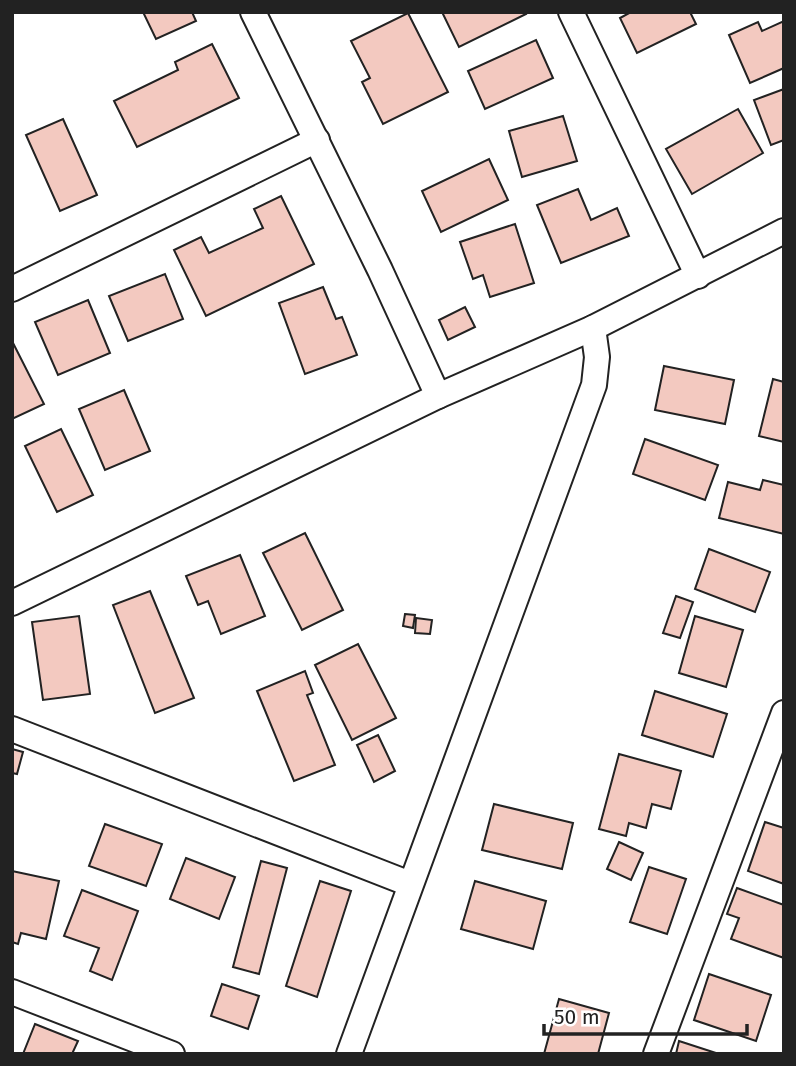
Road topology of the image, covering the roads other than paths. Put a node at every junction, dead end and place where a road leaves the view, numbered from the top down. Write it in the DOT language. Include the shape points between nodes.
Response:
graph roads {
  1 [pos="253,12"];
  2 [pos="571,12"];
  3 [pos="317,140"];
  4 [pos="784,232"];
  5 [pos="698,276"];
  6 [pos="12,289"];
  7 [pos="593,328"];
  8 [pos="438,396"];
  9 [pos="12,603"];
  10 [pos="784,713"];
  11 [pos="12,729"];
  12 [pos="410,884"];
  13 [pos="12,992"];
  14 [pos="172,1054"];
  15 [pos="349,1054"];
  16 [pos="656,1054"];
  1 -- 3 [label="street"];
  2 -- 5 [label="street"];
  3 -- 6 [label="street"];
  3 -- 8 [label="street"];
  4 -- 5 [label="street"];
  5 -- 7 [label="street"];
  7 -- 8 [label="street"];
  7 -- 12 [label="street" via="594,385"];
  8 -- 9 [label="street"];
  10 -- 16 [label="street"];
  11 -- 12 [label="street"];
  12 -- 15 [label="street"];
  13 -- 14 [label="street"];
}
